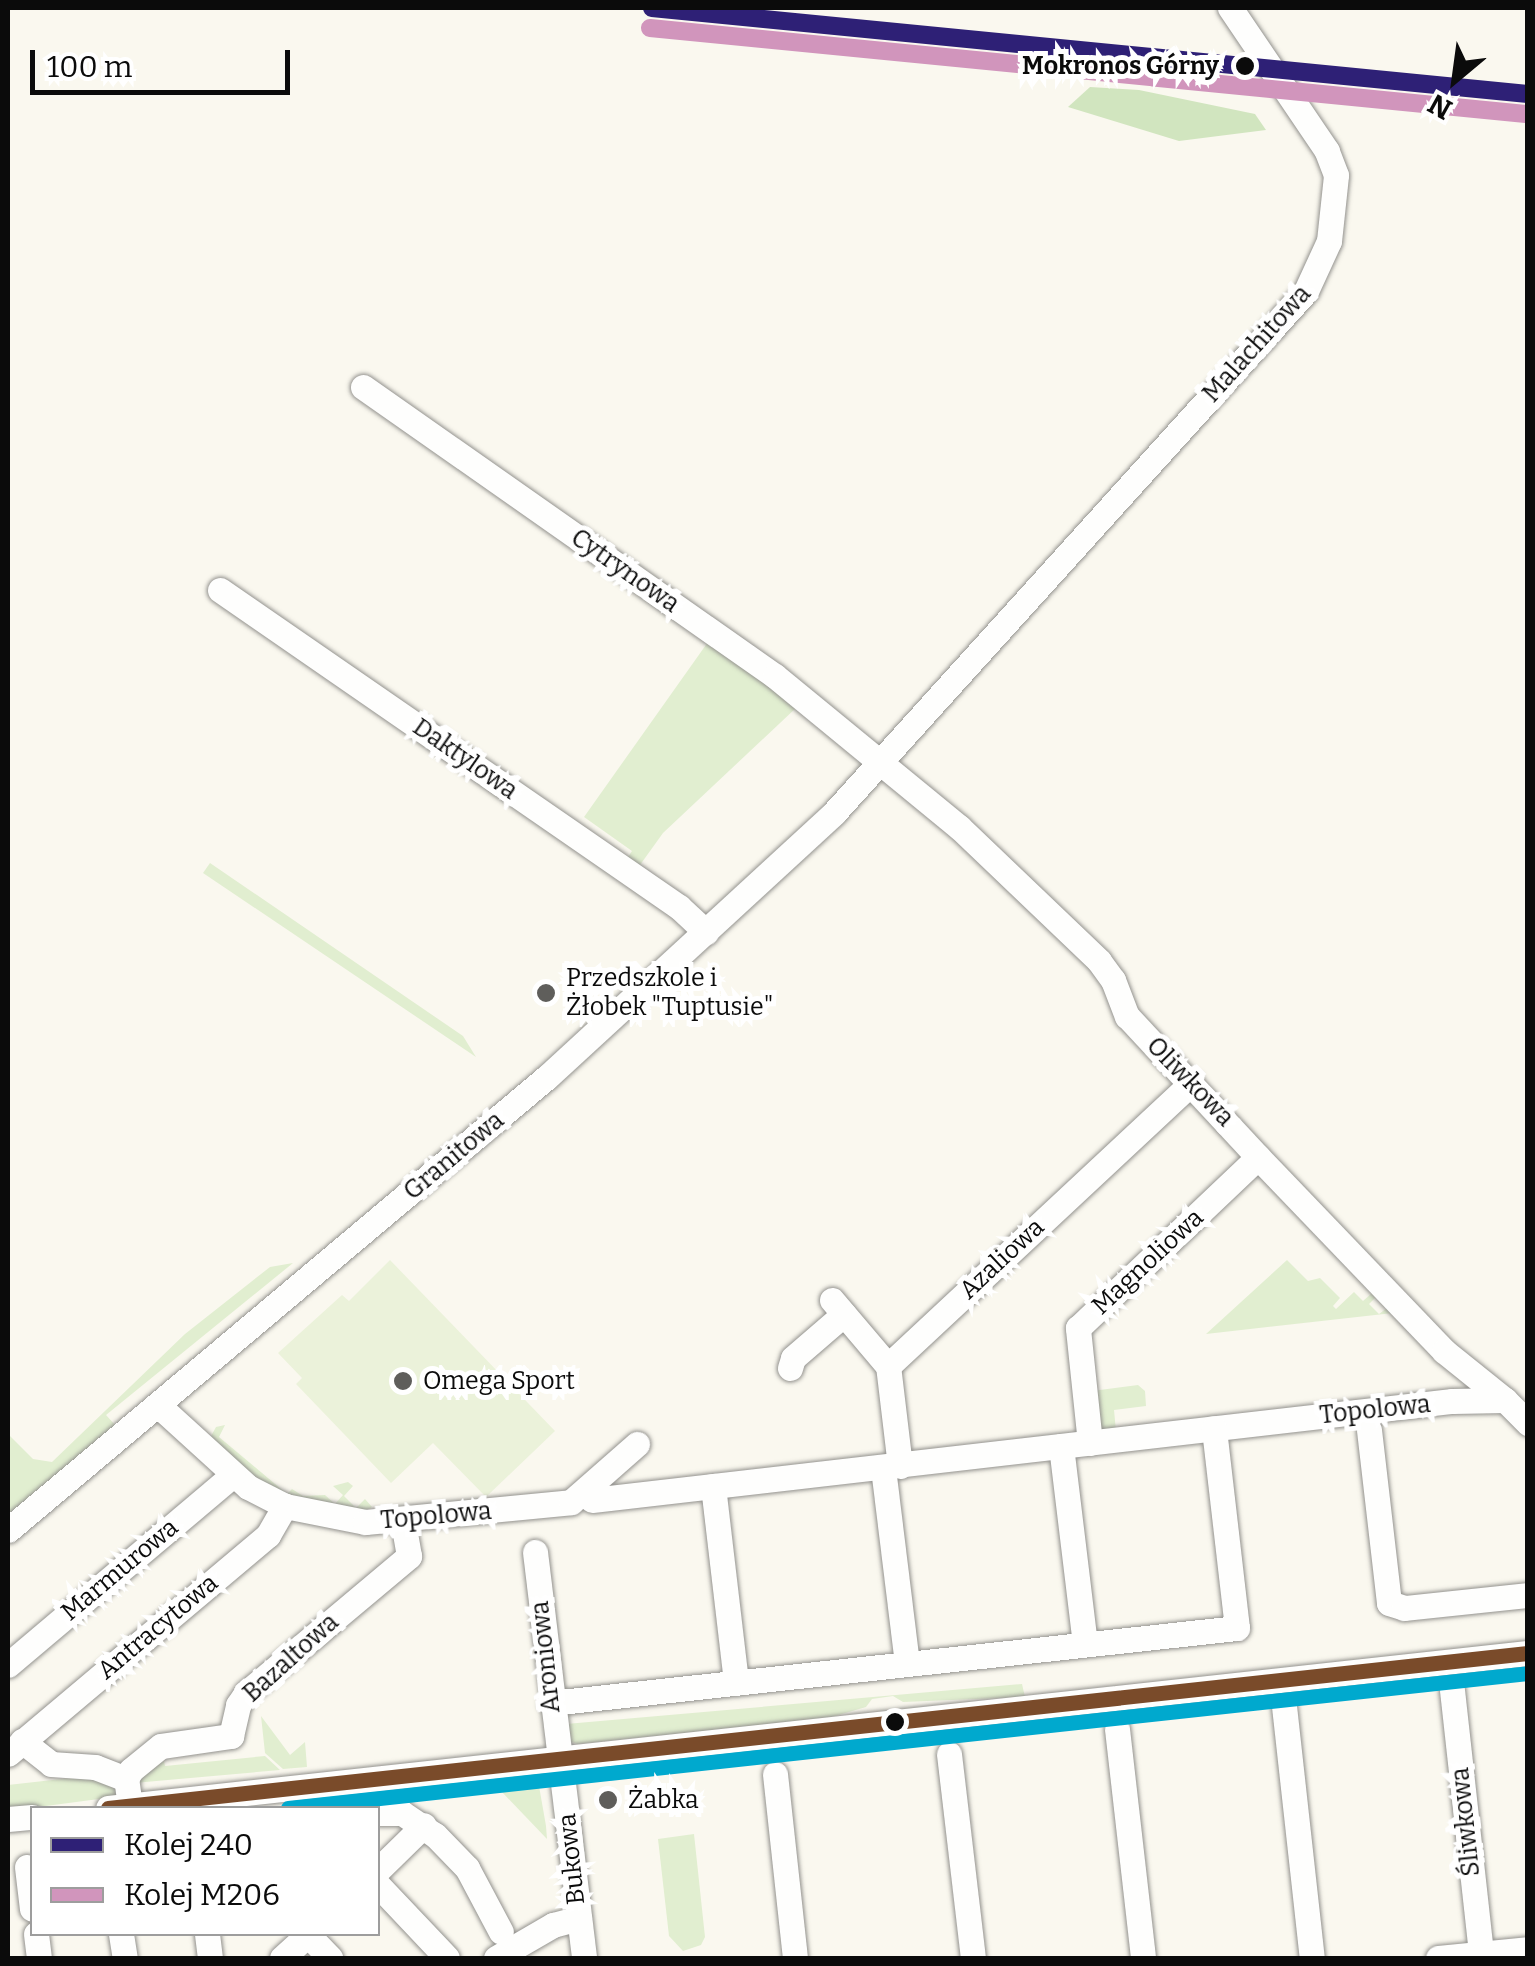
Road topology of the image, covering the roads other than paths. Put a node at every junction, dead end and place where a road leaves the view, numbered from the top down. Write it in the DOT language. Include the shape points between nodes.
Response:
graph roads {
  1 [pos="1230,8"];
  2 [pos="363,386"];
  3 [pos="220,590"];
  4 [pos="883,762"];
  5 [pos="706,932"];
  6 [pos="1191,1083"];
  7 [pos="1258,1157"];
  8 [pos="888,1366"];
  9 [pos="790,1368"];
  10 [pos="1505,1400"];
  11 [pos="158,1406"];
  12 [pos="1528,1422"];
  13 [pos="1214,1428"];
  14 [pos="1369,1430"];
  15 [pos="1090,1442"];
  16 [pos="637,1444"];
  17 [pos="1061,1446"];
  18 [pos="892,1467"];
  19 [pos="232,1475"];
  20 [pos="713,1486"];
  21 [pos="581,1501"];
  22 [pos="285,1506"];
  23 [pos="403,1522"];
  24 [pos="8,1530"];
  25 [pos="535,1552"];
  26 [pos="1528,1595"];
  27 [pos="1085,1643"];
  28 [pos="1528,1653"];
  29 [pos="907,1664"];
  30 [pos="8,1665"];
  31 [pos="736,1683"];
  32 [pos="1452,1690"];
  33 [pos="551,1703"];
  34 [pos="1284,1706"];
  35 [pos="1117,1729"];
  36 [pos="15,1748"];
  37 [pos="949,1754"];
  38 [pos="560,1760"];
  39 [pos="775,1774"];
  40 [pos="126,1778"];
  41 [pos="119,1806"];
  42 [pos="128,1806"];
  43 [pos="380,1812"];
  44 [pos="424,1825"];
  45 [pos="22,1868"];
  46 [pos="380,1868"];
  47 [pos="380,1888"];
  48 [pos="30,1901"];
  49 [pos="578,1918"];
  50 [pos="501,1932"];
  51 [pos="306,1936"];
  52 [pos="310,1936"];
  53 [pos="1528,1949"];
  54 [pos="1482,1954"];
  55 [pos="282,1958"];
  56 [pos="330,1958"];
  57 [pos="447,1958"];
  58 [pos="496,1958"];
  59 [pos="584,1958"];
  60 [pos="795,1958"];
  61 [pos="972,1958"];
  62 [pos="1143,1958"];
  63 [pos="1312,1958"];
  64 [pos="1438,1958"];
  1 -- 4 [label="street, Malachitowa" via="1332,162 1336,184 1320,268 940,690"];
  2 -- 4 [label="street, Cytrynowa" via="775,676"];
  3 -- 5 [label="street, Daktylowa"];
  4 -- 5 [label="street, Granitowa"];
  4 -- 6 [label="street, Oliwkowa" via="1099,961 1127,1016"];
  5 -- 11 [label="street, Granitowa" via="547,1077"];
  6 -- 7 [label="street, Oliwkowa"];
  6 -- 8 [label="street, Azaliowa"];
  7 -- 10 [label="street, Oliwkowa" via="1444,1351"];
  7 -- 15 [label="street, Magnoliowa" via="1078,1328"];
  8 -- 9 [label="street" via="838,1307"];
  8 -- 18 [label="street"];
  10 -- 12 [label="street"];
  10 -- 13 [label="street, Topolowa"];
  11 -- 19 [label="street, Topolowa"];
  11 -- 24 [label="street, Granitowa"];
  13 -- 15 [label="street, Topolowa"];
  13 -- 27 [label="street" via="1237,1628"];
  14 -- 26 [label="street, Topolowa" via="1389,1603 1404,1608"];
  15 -- 17 [label="street, Topolowa"];
  16 -- 21 [label="street"];
  17 -- 18 [label="street, Topolowa"];
  17 -- 27 [label="street"];
  18 -- 20 [label="street, Topolowa"];
  18 -- 29 [label="street"];
  19 -- 22 [label="street, Topolowa"];
  19 -- 30 [label="street, Marmurowa"];
  20 -- 21 [label="street, Topolowa"];
  20 -- 31 [label="street"];
  21 -- 23 [label="street, Topolowa"];
  22 -- 23 [label="street, Topolowa" via="365,1522"];
  22 -- 36 [label="street, Antracytowa" via="268,1535"];
  23 -- 40 [label="street, Bazaltowa" via="409,1556 242,1697 231,1736 161,1746"];
  25 -- 33 [label="street, Aroniowa"];
  27 -- 29 [label="street"];
  28 -- 38 [label="street"];
  29 -- 31 [label="street"];
  31 -- 33 [label="street"];
  32 -- 54 [label="street, Śliwkowa"];
  33 -- 38 [label="street, Aroniowa"];
  34 -- 63 [label="street"];
  35 -- 62 [label="street"];
  36 -- 40 [label="street, Antracytowa" via="51,1764 95,1767"];
  37 -- 61 [label="street"];
  38 -- 42 [label="street"];
  38 -- 49 [label="street, Bukowa"];
  39 -- 60 [label="street"];
  40 -- 41 [label="street"];
  43 -- 44 [label="street" via="402,1813"];
  44 -- 46 [label="street"];
  44 -- 50 [label="street" via="467,1868"];
  45 -- 48 [label="street"];
  47 -- 57 [label="street"];
  49 -- 58 [label="street"];
  49 -- 59 [label="street, Bukowa"];
  51 -- 55 [label="street"];
  52 -- 56 [label="street"];
  53 -- 54 [label="street"];
  54 -- 64 [label="street"];
}
